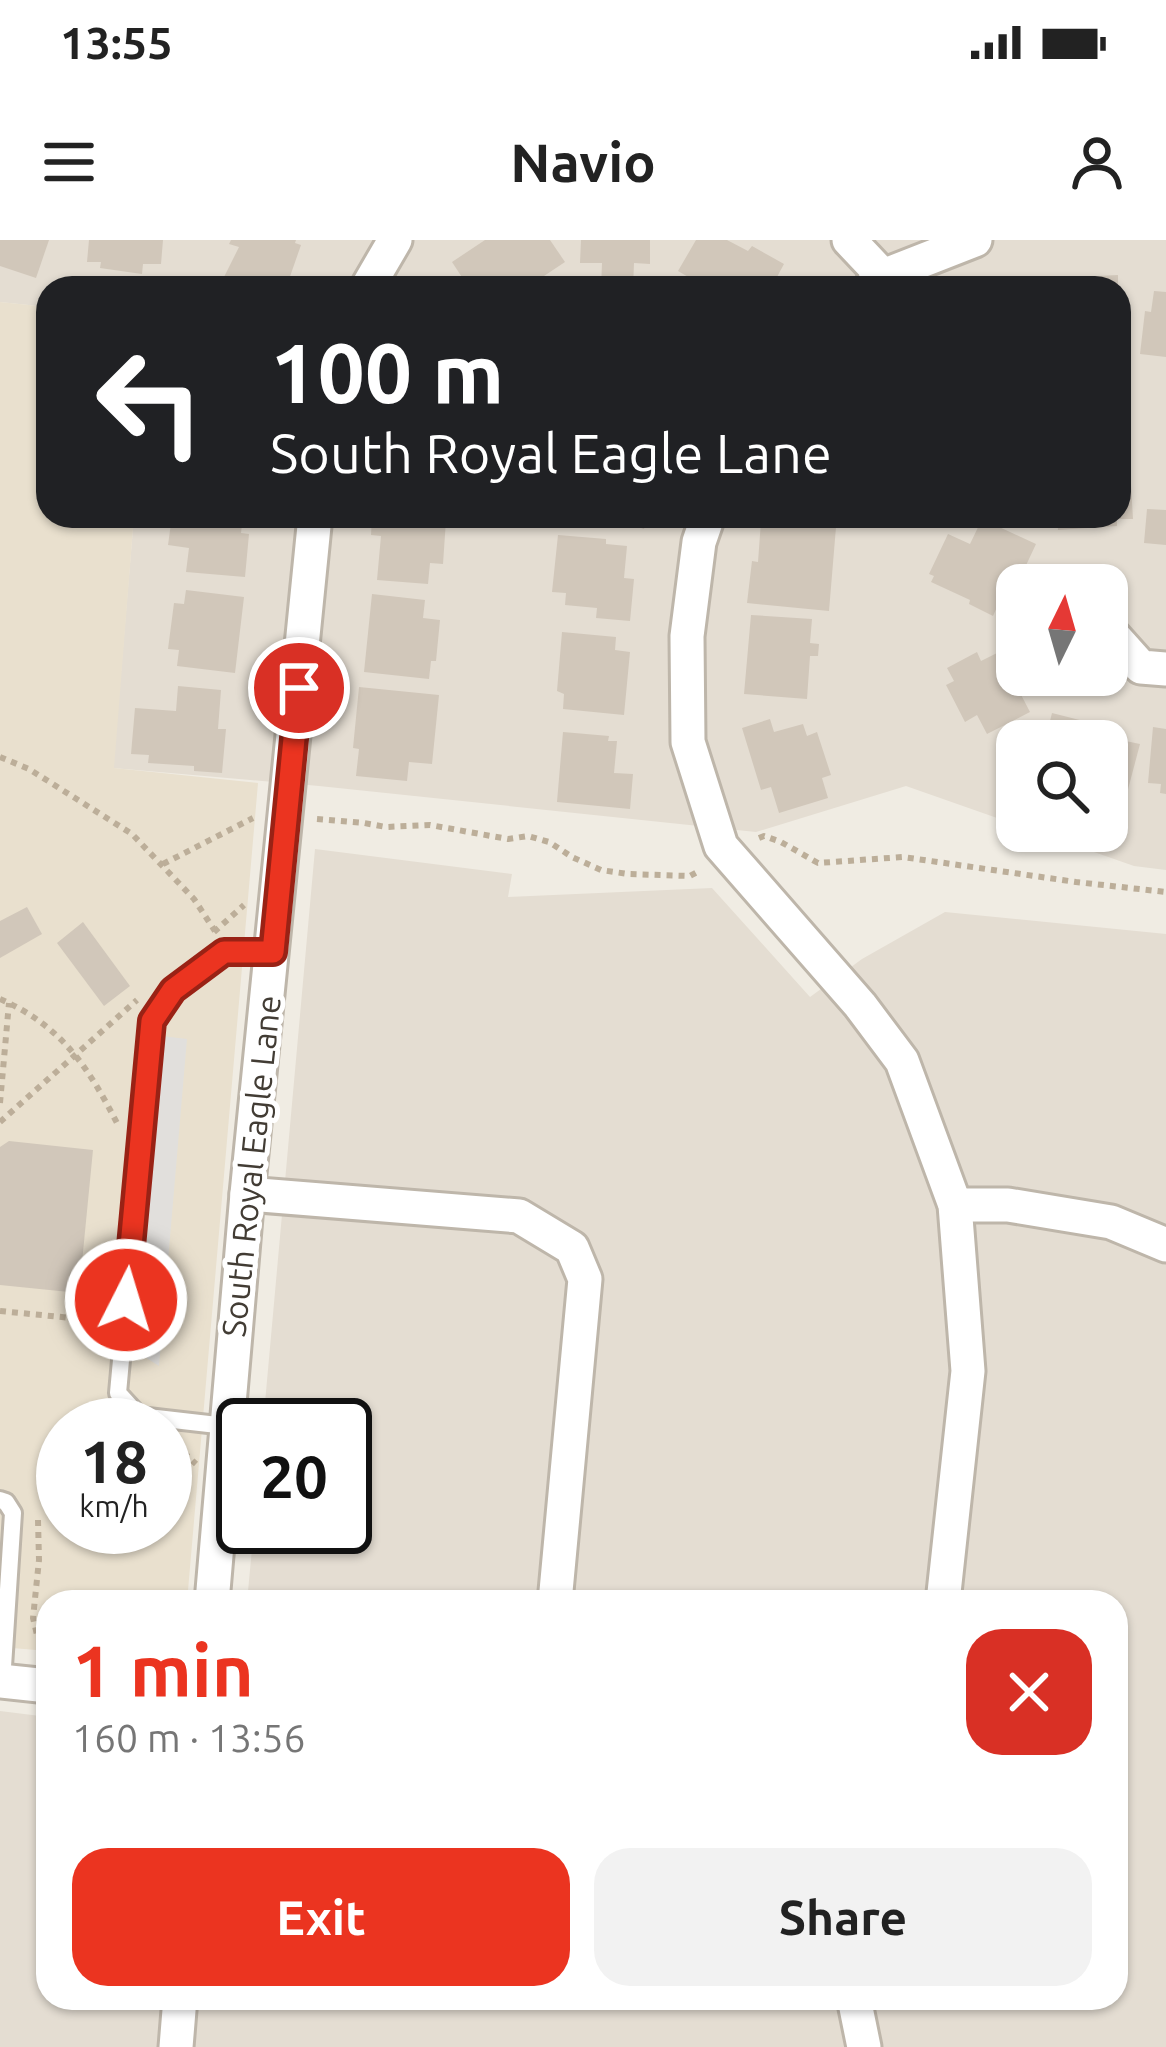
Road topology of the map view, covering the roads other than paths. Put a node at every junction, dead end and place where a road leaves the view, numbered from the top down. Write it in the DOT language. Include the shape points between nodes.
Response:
graph roads {
  1 [pos="395,240"];
  2 [pos="849,240"];
  3 [pos="975,240"];
  4 [pos="374,276"];
  5 [pos="873,276"];
  6 [pos="891,276"];
  7 [pos="314,528"];
  8 [pos="703,528"];
  9 [pos="1128,652"];
  10 [pos="1166,669"];
  11 [pos="273,952"];
  12 [pos="247,1194"];
  13 [pos="955,1205"];
  14 [pos="1166,1245"];
  15 [pos="229,1398"];
  16 [pos="216,1425"];
  17 [pos="0,1500"];
  18 [pos="216,1552"];
  19 [pos="5,1569"];
  20 [pos="213,1590"];
  21 [pos="556,1590"];
  22 [pos="944,1590"];
  23 [pos="1,1682"];
  24 [pos="36,1684"];
  25 [pos="179,2010"];
  26 [pos="856,2010"];
  27 [pos="176,2047"];
  28 [pos="864,2047"];
  1 -- 4 [label="street"];
  2 -- 5 [label="street"];
  3 -- 6 [label="street"];
  7 -- 11 [label="street, South Royal Eagle Lane"];
  8 -- 13 [label="street" via="687,636 688,742 721,847 902,1061"];
  9 -- 10 [label="street" via="1141,667"];
  11 -- 12 [label="street, South Royal Eagle Lane"];
  11 -- 16 [label="lane" via="224,952 173,990 152,1021 118,1393 139,1416"];
  12 -- 15 [label="street, South Royal Eagle Lane"];
  12 -- 21 [label="street" via="519,1216 572,1248 585,1279"];
  13 -- 14 [label="street" via="1008,1204 1111,1222"];
  13 -- 22 [label="street" via="968,1371"];
  17 -- 19 [label="lane" via="14,1513"];
  18 -- 20 [label="street, South Royal Eagle Lane"];
  19 -- 23 [label="lane"];
  23 -- 24 [label="street"];
  25 -- 27 [label="street"];
  26 -- 28 [label="street"];
}
